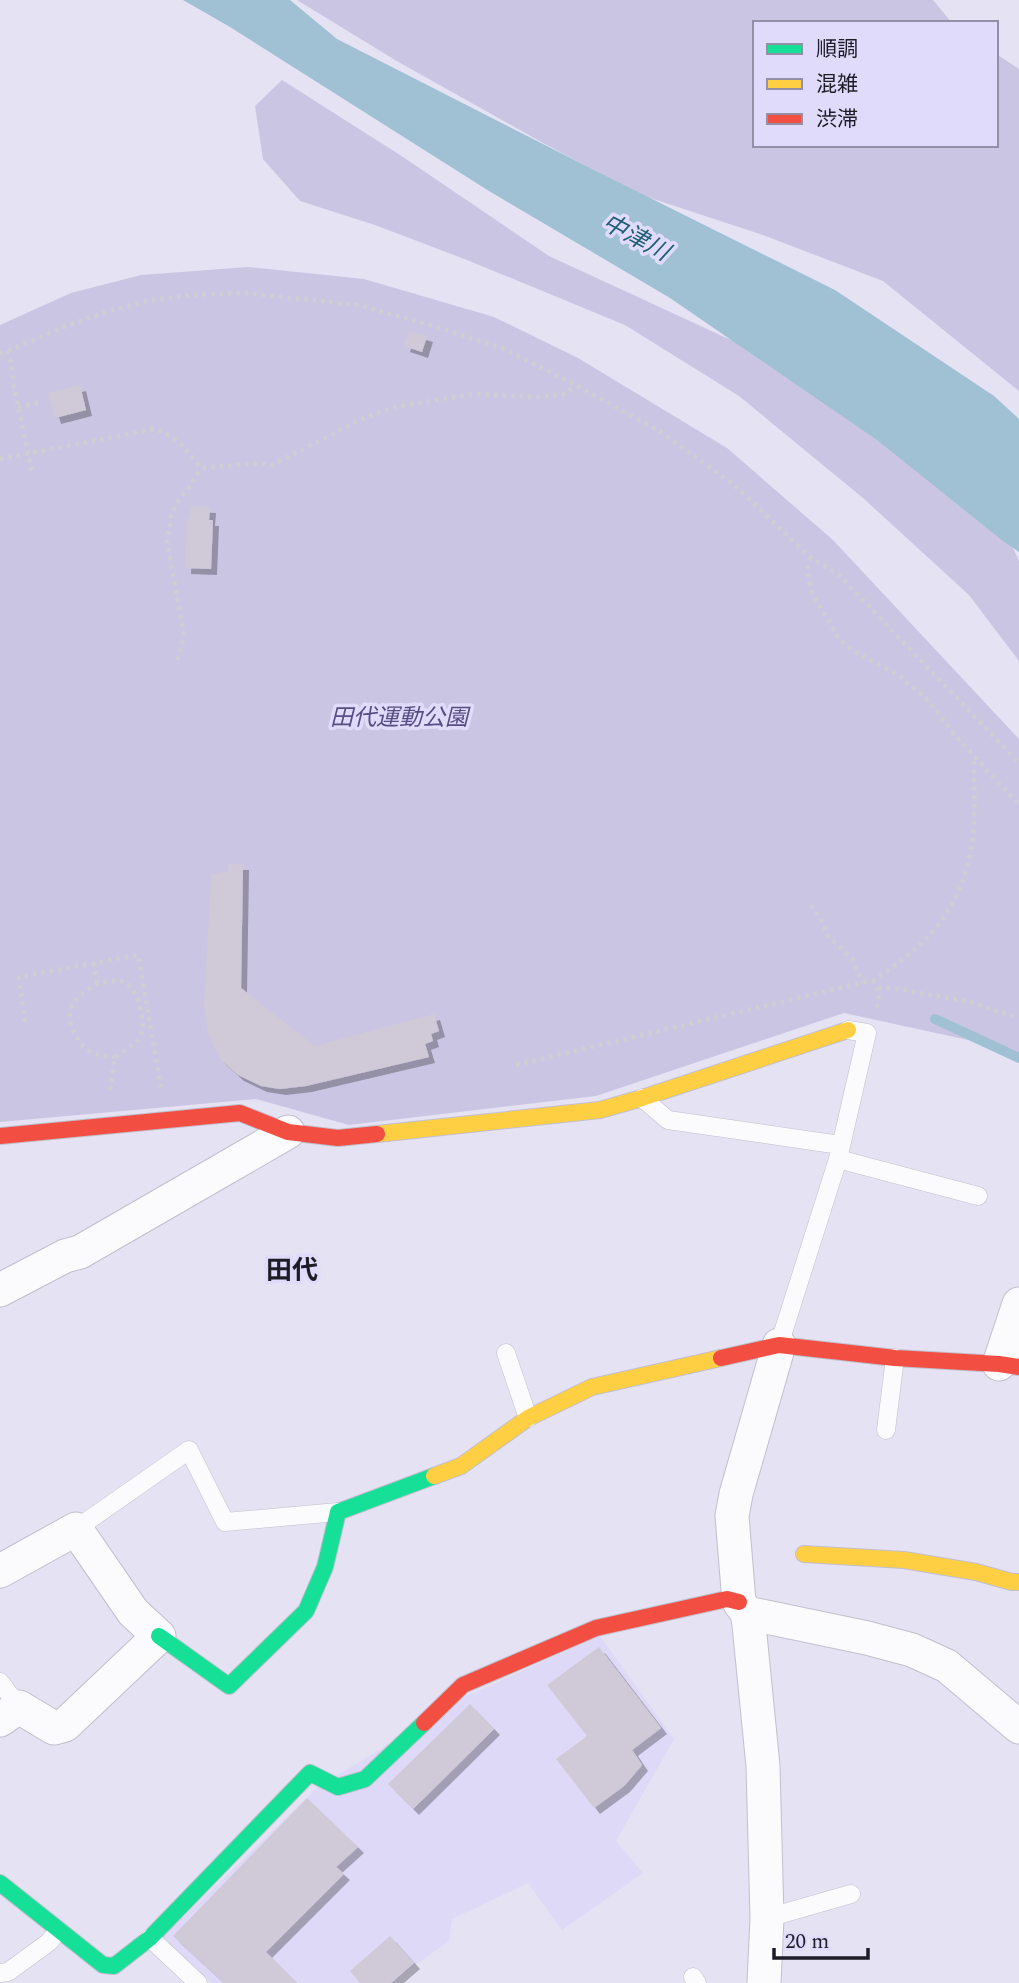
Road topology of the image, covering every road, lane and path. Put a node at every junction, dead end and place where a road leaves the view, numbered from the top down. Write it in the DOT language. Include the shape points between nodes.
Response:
graph roads {
  1 [pos="7,351"];
  2 [pos="0,354"];
  3 [pos="574,384"];
  4 [pos="42,402"];
  5 [pos="18,407"];
  6 [pos="29,454"];
  7 [pos="0,459"];
  8 [pos="201,468"];
  9 [pos="33,476"];
  10 [pos="810,557"];
  11 [pos="178,660"];
  12 [pos="974,757"];
  13 [pos="1019,763"];
  14 [pos="1019,806"];
  15 [pos="811,905"];
  16 [pos="94,963"];
  17 [pos="97,983"];
  18 [pos="863,983"];
  19 [pos="878,988"];
  20 [pos="1019,1017"];
  21 [pos="25,1022"];
  22 [pos="848,1030"];
  23 [pos="141,1037"];
  24 [pos="152,1038"];
  25 [pos="115,1057"];
  26 [pos="516,1065"];
  27 [pos="110,1090"];
  28 [pos="98,1091"];
  29 [pos="115,1096"];
  30 [pos="162,1096"];
  31 [pos="642,1098"];
  32 [pos="288,1132"];
  33 [pos="0,1136"];
  34 [pos="839,1152"];
  35 [pos="978,1196"];
  36 [pos="0,1290"];
  37 [pos="1019,1304"];
  38 [pos="779,1345"];
  39 [pos="506,1353"];
  40 [pos="895,1359"];
  41 [pos="1009,1365"];
  42 [pos="528,1418"];
  43 [pos="886,1430"];
  44 [pos="338,1512"];
  45 [pos="76,1529"];
  46 [pos="804,1554"];
  47 [pos="0,1571"];
  48 [pos="1019,1582"];
  49 [pos="743,1607"];
  50 [pos="159,1636"];
  51 [pos="6,1703"];
  52 [pos="1019,1727"];
  53 [pos="0,1883"];
  54 [pos="851,1894"];
  55 [pos="767,1918"];
  56 [pos="58,1931"];
  57 [pos="150,1938"];
  58 [pos="0,1973"];
  59 [pos="198,1983"];
  60 [pos="764,1983"];
  1 -- 2 [label="path"];
  1 -- 3 [label="path" via="96,315 150,300 244,293 358,305 504,349"];
  1 -- 5 [label="path"];
  3 -- 8 [label="path" via="566,394 473,394 395,407 272,465"];
  3 -- 10 [label="path" via="656,429 732,483"];
  4 -- 5 [label="path"];
  5 -- 6 [label="path"];
  6 -- 7 [label="path"];
  6 -- 8 [label="path" via="155,429 185,447"];
  6 -- 9 [label="path"];
  8 -- 11 [label="path" via="178,499 167,542 184,635"];
  10 -- 12 [label="path" via="807,569 812,593 837,636 929,701"];
  10 -- 13 [label="path" via="839,575"];
  12 -- 14 [label="path"];
  12 -- 18 [label="path" via="974,822 962,886 946,916 918,947"];
  15 -- 18 [label="path" via="827,935 852,959"];
  16 -- 17 [label="path"];
  16 -- 21 [label="path" via="19,977"];
  16 -- 24 [label="path" via="138,955"];
  17 -- 23 [label="path" via="126,983 135,994 144,1028"];
  17 -- 25 [label="path" via="71,1007 72,1030 94,1054"];
  18 -- 26 [label="path"];
  19 -- 20 [label="path" via="976,1003"];
  22 -- 31 [label="street"];
  22 -- 34 [label="lane" via="867,1033"];
  23 -- 24 [label="path"];
  23 -- 25 [label="path"];
  24 -- 30 [label="path"];
  25 -- 27 [label="path"];
  27 -- 28 [label="path"];
  27 -- 29 [label="path"];
  31 -- 32 [label="street" via="600,1110 338,1138"];
  31 -- 34 [label="lane" via="668,1121"];
  32 -- 33 [label="street" via="240,1113"];
  32 -- 36 [label="street" via="80,1252"];
  34 -- 35 [label="lane"];
  34 -- 38 [label="lane"];
  37 -- 41 [label="street"];
  38 -- 40 [label="street"];
  38 -- 42 [label="street" via="592,1387"];
  38 -- 49 [label="street" via="732,1516"];
  39 -- 42 [label="lane"];
  40 -- 41 [label="street"];
  40 -- 43 [label="lane"];
  42 -- 44 [label="street" via="461,1466"];
  44 -- 45 [label="lane" via="225,1522 189,1450"];
  44 -- 50 [label="street" via="324,1567 306,1611 229,1686"];
  45 -- 47 [label="street"];
  45 -- 50 [label="street" via="133,1612"];
  46 -- 48 [label="street" via="904,1560"];
  49 -- 52 [label="street" via="912,1650 947,1666"];
  49 -- 55 [label="street" via="764,1766"];
  49 -- 57 [label="street" via="727,1599 596,1628 463,1685 365,1779 338,1787 310,1773"];
  50 -- 51 [label="street" via="65,1726 54,1728"];
  53 -- 56 [label="street"];
  54 -- 55 [label="lane"];
  55 -- 60 [label="street"];
  56 -- 57 [label="street" via="103,1965 114,1966"];
  56 -- 58 [label="lane" via="8,1972"];
  57 -- 59 [label="lane"];
}
